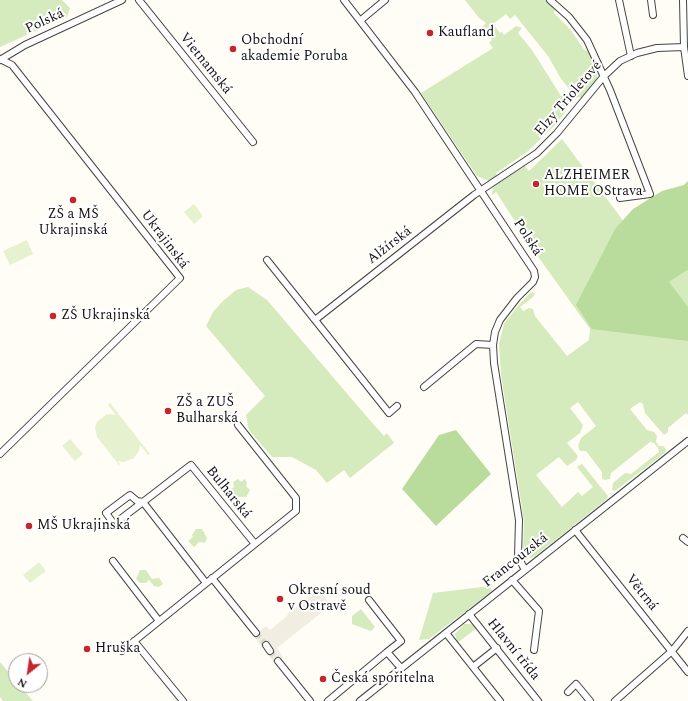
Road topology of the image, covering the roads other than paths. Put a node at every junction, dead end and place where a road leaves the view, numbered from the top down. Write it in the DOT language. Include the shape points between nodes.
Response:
graph roads {
  1 [pos="122,0"];
  2 [pos="139,0"];
  3 [pos="344,0"];
  4 [pos="385,0"];
  5 [pos="550,0"];
  6 [pos="619,0"];
  7 [pos="651,0"];
  8 [pos="683,0"];
  9 [pos="653,15"];
  10 [pos="360,20"];
  11 [pos="684,48"];
  12 [pos="631,56"];
  13 [pos="1,59"];
  14 [pos="604,76"];
  15 [pos="688,76"];
  16 [pos="253,142"];
  17 [pos="481,191"];
  18 [pos="620,198"];
  19 [pos="267,260"];
  20 [pos="315,320"];
  21 [pos="493,345"];
  22 [pos="424,387"];
  23 [pos="397,406"];
  24 [pos="238,425"];
  25 [pos="688,441"];
  26 [pos="0,454"];
  27 [pos="143,502"];
  28 [pos="575,530"];
  29 [pos="254,544"];
  30 [pos="113,561"];
  31 [pos="525,570"];
  32 [pos="212,578"];
  33 [pos="512,580"];
  34 [pos="206,583"];
  35 [pos="369,600"];
  36 [pos="469,614"];
  37 [pos="159,621"];
  38 [pos="688,631"];
  39 [pos="446,632"];
  40 [pos="256,633"];
  41 [pos="134,641"];
  42 [pos="266,645"];
  43 [pos="497,648"];
  44 [pos="534,650"];
  45 [pos="122,651"];
  46 [pos="270,651"];
  47 [pos="672,651"];
  48 [pos="387,652"];
  49 [pos="278,661"];
  50 [pos="473,667"];
  51 [pos="401,668"];
  52 [pos="688,672"];
  53 [pos="568,692"];
  54 [pos="183,701"];
  55 [pos="310,701"];
  56 [pos="328,701"];
  57 [pos="360,701"];
  58 [pos="500,701"];
  59 [pos="538,701"];
  60 [pos="590,701"];
  61 [pos="615,701"];
  1 -- 13 [label="street, Polská" via="25,45"];
  2 -- 16 [label="street, Vietnamská"];
  3 -- 10 [label="street, Polská"];
  4 -- 10 [label="street"];
  5 -- 14 [label="street" via="569,17 587,40"];
  6 -- 12 [label="street"];
  7 -- 9 [label="street"];
  8 -- 11 [label="street"];
  10 -- 17 [label="street, Polská" via="415,92"];
  11 -- 12 [label="street, Elzy Trioletové" via="657,48"];
  11 -- 15 [label="street"];
  12 -- 14 [label="street, Elzy Trioletové" via="620,61"];
  13 -- 26 [label="street, Ukrajinská" via="12,65 180,278"];
  14 -- 17 [label="street, Elzy Trioletové" via="537,153"];
  14 -- 18 [label="street" via="650,194"];
  17 -- 20 [label="street, Alžírská"];
  17 -- 21 [label="street, Polská" via="533,268 535,276 532,283 504,314 495,332"];
  19 -- 20 [label="street"];
  20 -- 23 [label="street" via="389,413"];
  21 -- 22 [label="street" via="476,344"];
  21 -- 31 [label="street, Polská" via="519,520 518,557"];
  24 -- 29 [label="street" via="296,500 296,511"];
  25 -- 28 [label="street, Francouzská"];
  27 -- 27 [label="street, Bulharská" via="130,495 106,513 114,524"];
  27 -- 29 [label="street, Bulharská" via="191,466"];
  27 -- 34 [label="street"];
  28 -- 31 [label="street, Francouzská"];
  28 -- 47 [label="street, Větrná"];
  29 -- 32 [label="street"];
  30 -- 37 [label="street"];
  31 -- 33 [label="street, Francouzská"];
  32 -- 34 [label="street"];
  32 -- 40 [label="street"];
  33 -- 36 [label="street, Francouzská"];
  33 -- 44 [label="street" via="539,611"];
  34 -- 37 [label="street"];
  35 -- 48 [label="street" via="401,641"];
  36 -- 39 [label="street, Francouzská"];
  36 -- 43 [label="street, Hlavní třída"];
  37 -- 41 [label="street"];
  38 -- 47 [label="street"];
  39 -- 50 [label="street"];
  39 -- 51 [label="street, Francouzská"];
  41 -- 45 [label="street"];
  41 -- 54 [label="street"];
  42 -- 46 [label="street"];
  43 -- 50 [label="street"];
  43 -- 59 [label="street, Hlavní třída"];
  47 -- 52 [label="street, Větrná"];
  47 -- 61 [label="street"];
  48 -- 51 [label="street"];
  48 -- 56 [label="street"];
  49 -- 55 [label="street"];
  50 -- 58 [label="street"];
  51 -- 57 [label="street, Francouzská"];
  53 -- 60 [label="street" via="576,684"];
}
